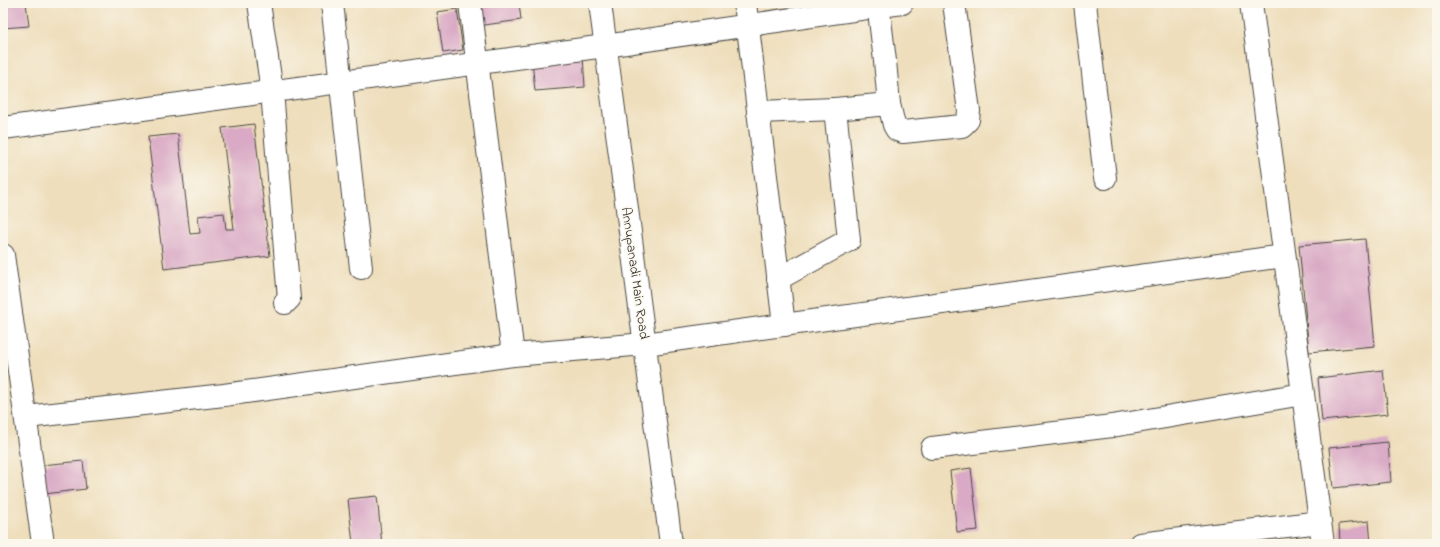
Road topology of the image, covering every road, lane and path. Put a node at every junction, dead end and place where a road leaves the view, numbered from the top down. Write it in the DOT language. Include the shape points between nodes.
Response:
graph roads {
  1 [pos="259,3"];
  2 [pos="332,3"];
  3 [pos="470,3"];
  4 [pos="600,3"];
  5 [pos="745,3"];
  6 [pos="902,3"];
  7 [pos="954,3"];
  8 [pos="1085,3"];
  9 [pos="1251,3"];
  10 [pos="878,5"];
  11 [pos="748,25"];
  12 [pos="605,46"];
  13 [pos="479,63"];
  14 [pos="340,82"];
  15 [pos="272,91"];
  16 [pos="889,104"];
  17 [pos="835,109"];
  18 [pos="758,112"];
  19 [pos="3,128"];
  20 [pos="1105,178"];
  21 [pos="3,255"];
  22 [pos="1284,256"];
  23 [pos="361,268"];
  24 [pos="778,279"];
  25 [pos="286,303"];
  26 [pos="784,325"];
  27 [pos="645,344"];
  28 [pos="513,355"];
  29 [pos="1303,394"];
  30 [pos="26,417"];
  31 [pos="932,448"];
  32 [pos="1320,522"];
  33 [pos="44,544"];
  34 [pos="671,544"];
  35 [pos="1140,544"];
  36 [pos="1323,544"];
  1 -- 15 [label="street"];
  2 -- 14 [label="street"];
  3 -- 13 [label="street"];
  4 -- 12 [label="street, Annupanadi Main Road"];
  5 -- 11 [label="street"];
  6 -- 10 [label="street"];
  7 -- 16 [label="street" via="969,111 968,120 962,126 903,132 897,130 894,125"];
  8 -- 20 [label="street"];
  9 -- 22 [label="street"];
  10 -- 11 [label="street"];
  10 -- 16 [label="street"];
  11 -- 12 [label="street"];
  11 -- 18 [label="street"];
  12 -- 13 [label="street"];
  12 -- 27 [label="street, Annupanadi Main Road"];
  13 -- 14 [label="street"];
  13 -- 28 [label="street"];
  14 -- 15 [label="street"];
  14 -- 23 [label="street"];
  15 -- 19 [label="street"];
  15 -- 25 [label="street" via="289,299"];
  16 -- 17 [label="street"];
  17 -- 18 [label="street"];
  17 -- 24 [label="street" via="849,240"];
  18 -- 24 [label="street"];
  21 -- 30 [label="street"];
  22 -- 26 [label="street"];
  22 -- 29 [label="street"];
  24 -- 26 [label="street"];
  26 -- 27 [label="street"];
  27 -- 28 [label="street"];
  27 -- 34 [label="street, Annupanadi Main Road"];
  28 -- 30 [label="street" via="224,395"];
  29 -- 31 [label="street" via="1112,426"];
  29 -- 32 [label="street"];
  30 -- 33 [label="street"];
  32 -- 35 [label="street"];
  32 -- 36 [label="street"];
}
